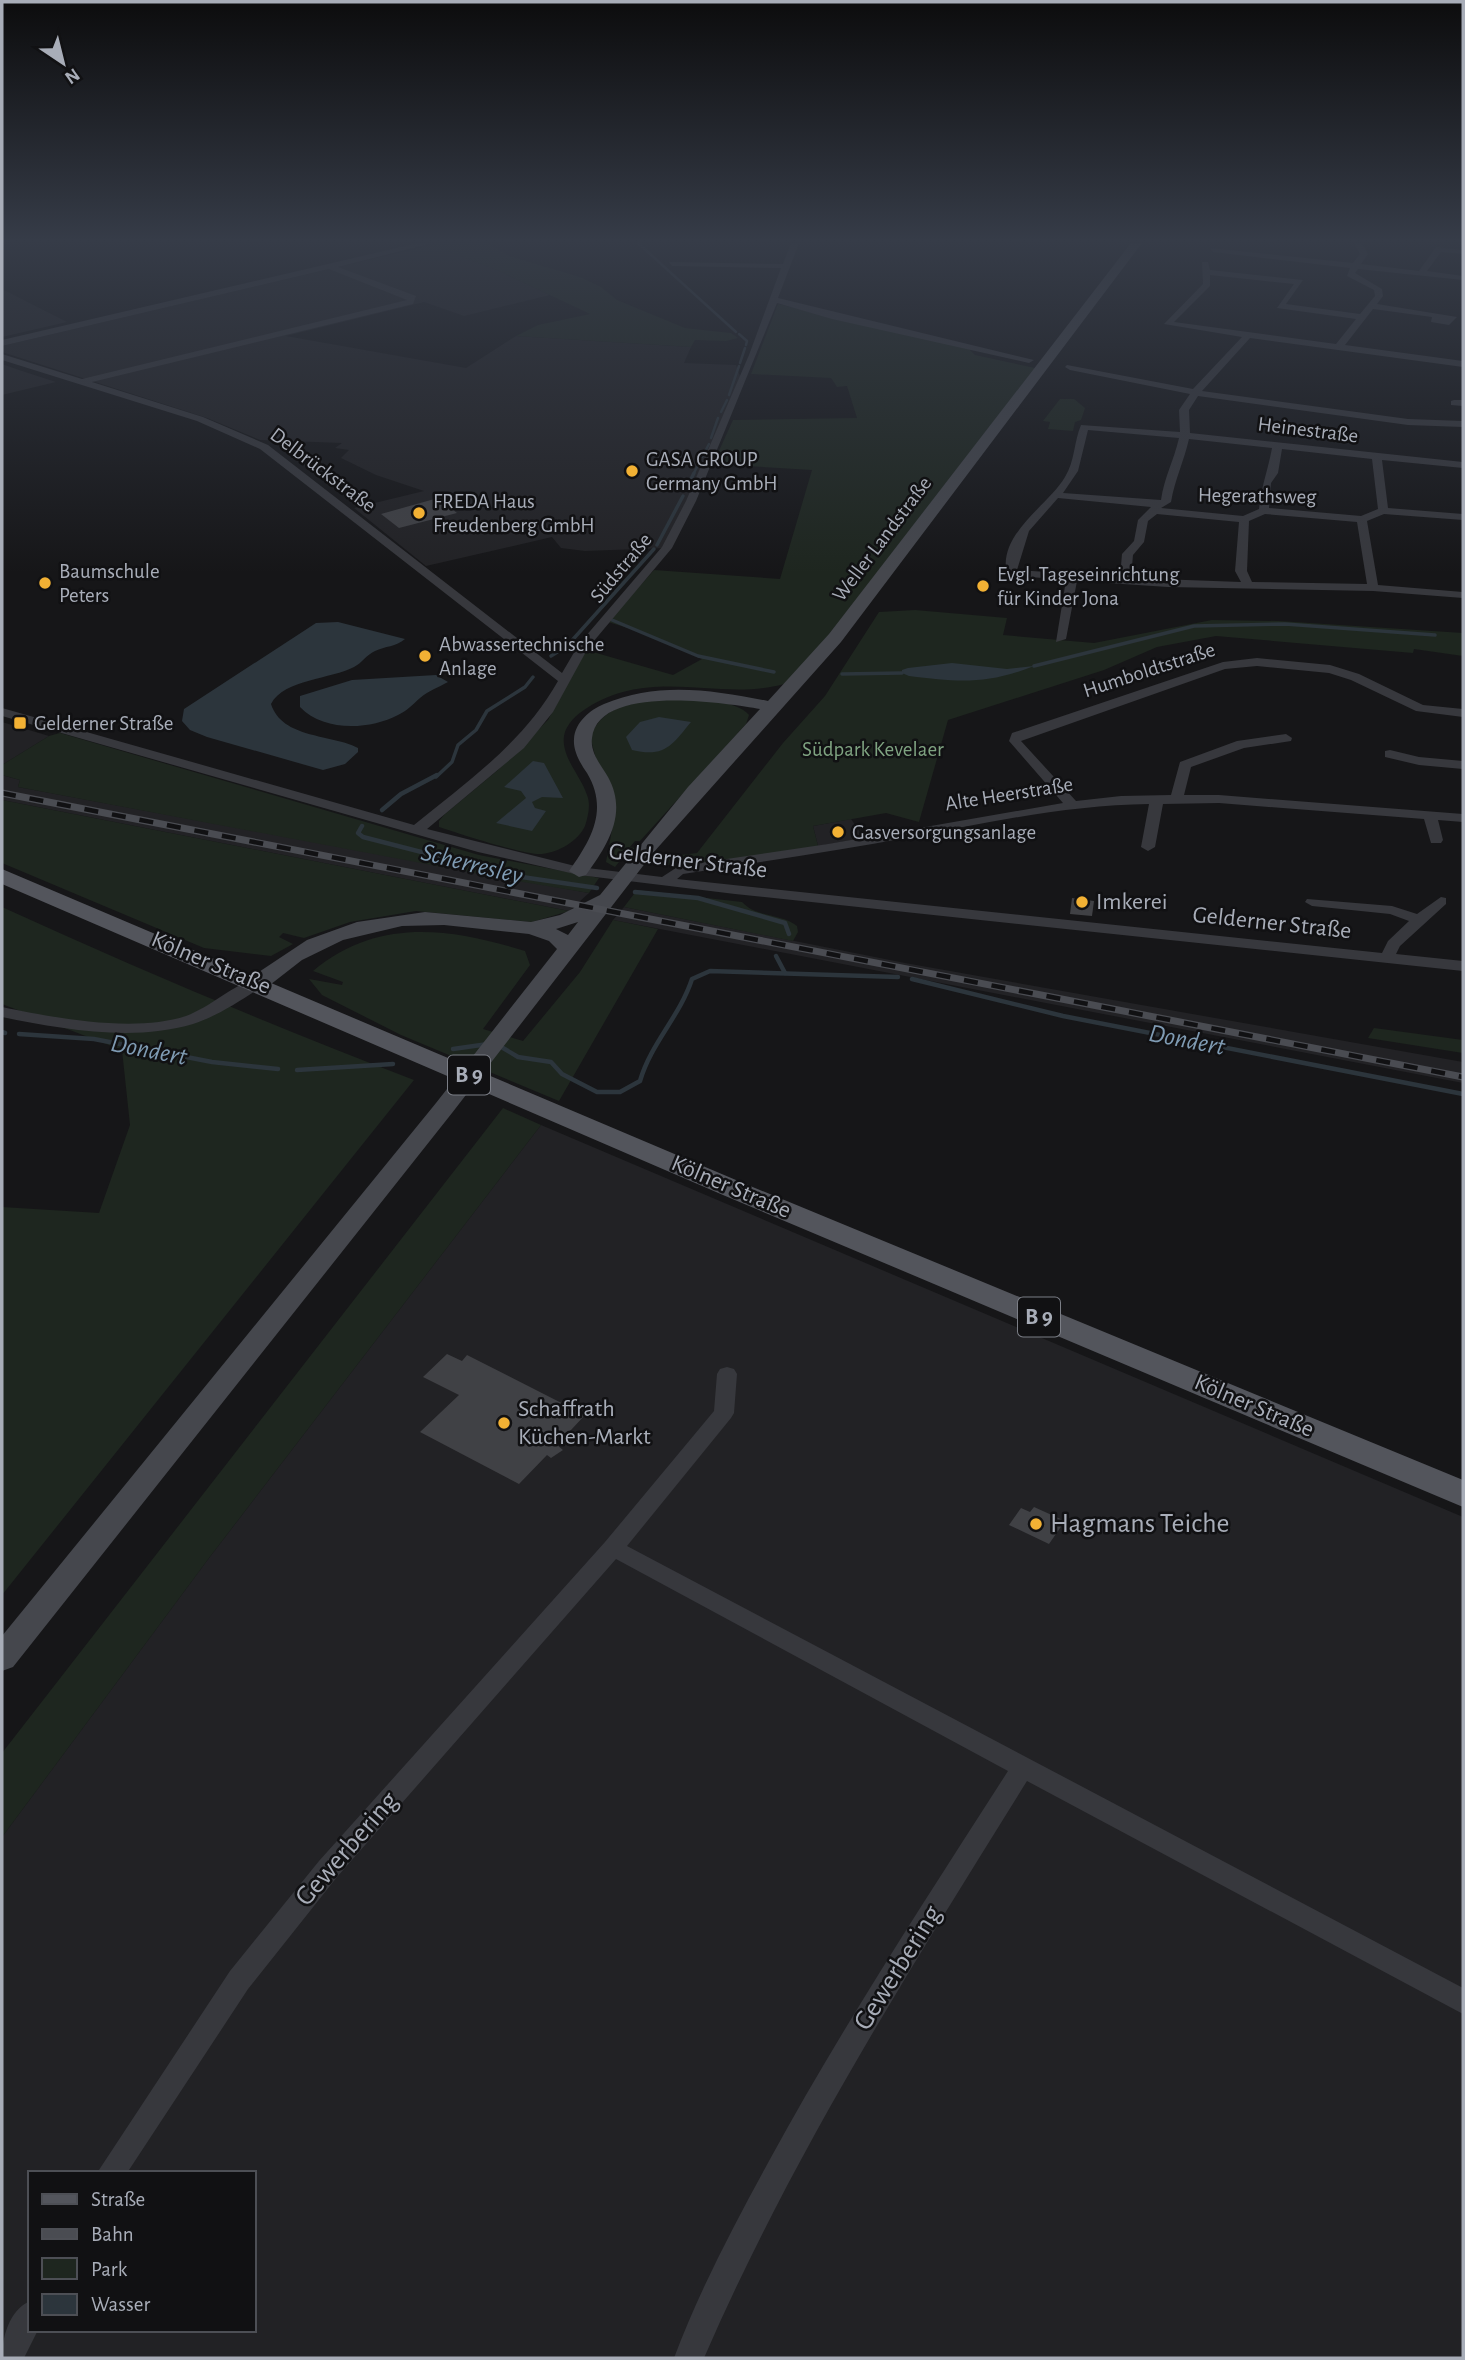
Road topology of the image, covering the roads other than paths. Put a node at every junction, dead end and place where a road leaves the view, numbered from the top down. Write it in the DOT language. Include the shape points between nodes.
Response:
graph roads {
  1 [pos="200,353"];
  2 [pos="754,353"];
  3 [pos="998,353"];
  4 [pos="1053,353"];
  5 [pos="1231,353"];
  6 [pos="1378,353"];
  7 [pos="2,357"];
  8 [pos="1029,360"];
  9 [pos="1463,364"];
  10 [pos="1070,367"];
  11 [pos="82,382"];
  12 [pos="1197,393"];
  13 [pos="1463,424"];
  14 [pos="1185,433"];
  15 [pos="1277,446"];
  16 [pos="1377,458"];
  17 [pos="1463,465"];
  18 [pos="1055,495"];
  19 [pos="1156,509"];
  20 [pos="1264,511"];
  21 [pos="1383,511"];
  22 [pos="1463,517"];
  23 [pos="1244,519"];
  24 [pos="1362,519"];
  25 [pos="1072,577"];
  26 [pos="1125,581"];
  27 [pos="1248,585"];
  28 [pos="1373,587"];
  29 [pos="1463,595"];
  30 [pos="1060,639"];
  31 [pos="565,681"];
  32 [pos="774,707"];
  33 [pos="2,712"];
  34 [pos="1463,713"];
  35 [pos="1286,738"];
  36 [pos="1390,754"];
  37 [pos="1463,765"];
  38 [pos="1177,797"];
  39 [pos="1157,798"];
  40 [pos="1072,804"];
  41 [pos="1430,816"];
  42 [pos="1463,818"];
  43 [pos="417,830"];
  44 [pos="1436,840"];
  45 [pos="1148,847"];
  46 [pos="579,871"];
  47 [pos="2,876"];
  48 [pos="666,881"];
  49 [pos="612,893"];
  50 [pos="1441,901"];
  51 [pos="1311,902"];
  52 [pos="1419,920"];
  53 [pos="481,923"];
  54 [pos="531,928"];
  55 [pos="569,950"];
  56 [pos="1387,958"];
  57 [pos="1463,966"];
  58 [pos="258,983"];
  59 [pos="2,1012"];
  60 [pos="727,1374"];
  61 [pos="1463,1494"];
  62 [pos="613,1548"];
  63 [pos="2,1658"];
  64 [pos="1022,1769"];
  65 [pos="1463,2002"];
  66 [pos="112,2171"];
  67 [pos="28,2320"];
  68 [pos="8,2358"];
  69 [pos="689,2358"];
  1 -- 11 [label="street"];
  2 -- 31 [label="street, Südstraße" via="667,548 601,623"];
  3 -- 8 [label="street"];
  4 -- 32 [label="main road, Weller Landstraße" via="835,638"];
  5 -- 12 [label="street"];
  6 -- 9 [label="street"];
  7 -- 11 [label="street, Delbrückstraße"];
  10 -- 12 [label="street"];
  11 -- 31 [label="street, Delbrückstraße" via="200,419 264,447"];
  12 -- 13 [label="street" via="1408,422"];
  12 -- 14 [label="street" via="1184,410"];
  14 -- 15 [label="street, Heinestraße"];
  14 -- 18 [label="street, Heinestraße" via="1084,426 1073,471"];
  14 -- 19 [label="street" via="1166,502"];
  15 -- 16 [label="street, Heinestraße"];
  15 -- 20 [label="street" via="1273,473 1266,483"];
  16 -- 17 [label="street, Heinestraße"];
  16 -- 21 [label="street"];
  18 -- 19 [label="street, Hegerathsweg" via="1152,503"];
  18 -- 25 [label="street, Heinestraße" via="1022,529 1011,573"];
  19 -- 23 [label="street, Hegerathsweg"];
  19 -- 26 [label="street" via="1143,520 1139,542 1128,554"];
  20 -- 23 [label="street, Hegerathsweg"];
  20 -- 24 [label="street, Hegerathsweg"];
  21 -- 22 [label="street, Hegerathsweg"];
  21 -- 24 [label="street, Hegerathsweg"];
  23 -- 27 [label="street" via="1241,571"];
  24 -- 28 [label="street" via="1361,542"];
  25 -- 26 [label="street, Heinestraße"];
  25 -- 30 [label="street"];
  26 -- 27 [label="street, Heinestraße"];
  27 -- 28 [label="street, Heinestraße"];
  28 -- 29 [label="street, Heinestraße"];
  31 -- 43 [label="street, Südstraße" via="519,745"];
  32 -- 46 [label="main road" via="715,696 668,694 632,699 594,717 584,732 583,747 603,784 609,814 601,838"];
  32 -- 49 [label="main road, Weller Landstraße" via="695,791"];
  33 -- 43 [label="street, Gelderner Straße"];
  34 -- 40 [label="street, Humboldtstraße" via="1420,708 1330,669 1257,663 1223,666 1017,736 1020,749"];
  35 -- 38 [label="street" via="1242,744 1185,765"];
  36 -- 37 [label="street"];
  38 -- 39 [label="street, Alte Heerstraße"];
  38 -- 41 [label="street, Alte Heerstraße"];
  39 -- 40 [label="street, Alte Heerstraße"];
  39 -- 45 [label="street"];
  40 -- 48 [label="street, Alte Heerstraße" via="679,870"];
  41 -- 42 [label="street, Alte Heerstraße"];
  41 -- 44 [label="street"];
  43 -- 46 [label="street, Gelderner Straße"];
  46 -- 48 [label="street, Gelderner Straße"];
  47 -- 58 [label="main road, Kölner Straße / B 9"];
  48 -- 56 [label="street, Gelderner Straße"];
  49 -- 54 [label="main road" via="567,920"];
  49 -- 55 [label="main road, Weller Landstraße"];
  50 -- 52 [label="street"];
  51 -- 52 [label="street, Gelderner Straße" via="1392,911"];
  52 -- 56 [label="street" via="1393,944"];
  53 -- 54 [label="main road"];
  53 -- 55 [label="main road" via="509,936"];
  53 -- 58 [label="main road" via="424,918 389,922"];
  54 -- 55 [label="main road" via="556,937"];
  55 -- 63 [label="main road, Weller Landstraße"];
  56 -- 57 [label="street, Gelderner Straße"];
  58 -- 59 [label="street" via="208,1012 164,1026 50,1020"];
  58 -- 61 [label="main road, Kölner Straße / B 9"];
  60 -- 62 [label="street, Gewerbering" via="724,1413"];
  62 -- 64 [label="street"];
  62 -- 66 [label="street, Gewerbering" via="311,1890 239,1980"];
  64 -- 65 [label="street"];
  64 -- 69 [label="street, Gewerbering" via="763,2195"];
  67 -- 68 [label="street"];
}
